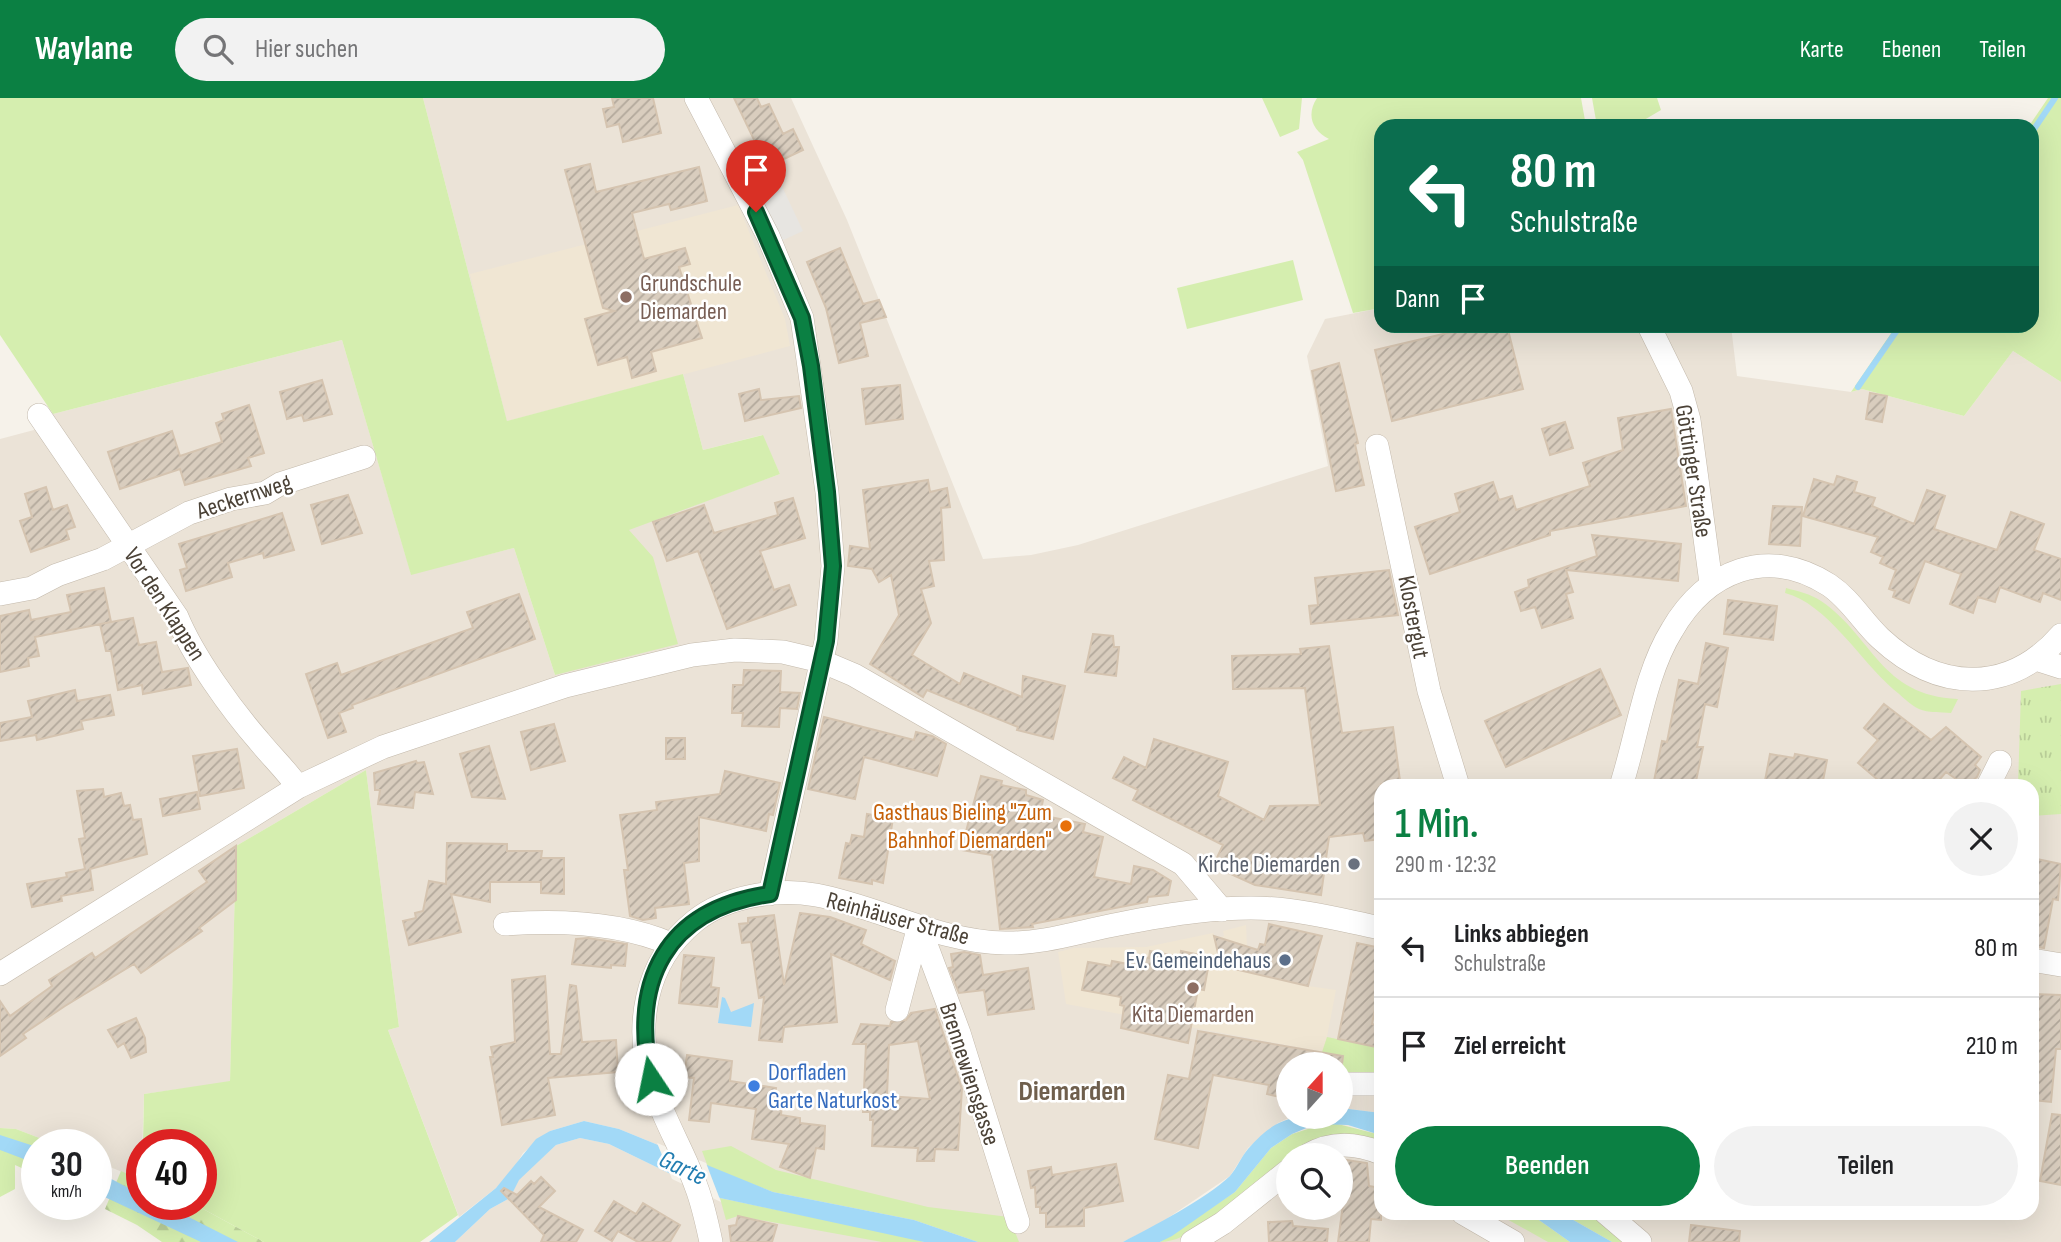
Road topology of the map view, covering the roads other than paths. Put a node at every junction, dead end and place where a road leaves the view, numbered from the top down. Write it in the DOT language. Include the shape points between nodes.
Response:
graph roads {
  1 [pos="696,98"];
  2 [pos="1652,333"];
  3 [pos="39,415"];
  4 [pos="1377,446"];
  5 [pos="364,457"];
  6 [pos="127,544"];
  7 [pos="1712,583"];
  8 [pos="0,594"];
  9 [pos="2061,635"];
  10 [pos="2036,659"];
  11 [pos="821,661"];
  12 [pos="2061,667"];
  13 [pos="2000,762"];
  14 [pos="1456,779"];
  15 [pos="1623,779"];
  16 [pos="1992,779"];
  17 [pos="298,787"];
  18 [pos="770,894"];
  19 [pos="1222,910"];
  20 [pos="505,925"];
  21 [pos="919,926"];
  22 [pos="1374,927"];
  23 [pos="671,944"];
  24 [pos="2039,961"];
  25 [pos="2061,965"];
  26 [pos="0,974"];
  27 [pos="897,1010"];
  28 [pos="1353,1084"];
  29 [pos="1374,1084"];
  30 [pos="1353,1146"];
  31 [pos="1374,1151"];
  32 [pos="1276,1181"];
  33 [pos="1475,1220"];
  34 [pos="1614,1220"];
  35 [pos="1018,1222"];
  36 [pos="711,1242"];
  37 [pos="1192,1242"];
  38 [pos="1513,1242"];
  39 [pos="1640,1242"];
  1 -- 11 [label="street" via="768,236 802,318 820,428 833,566"];
  2 -- 7 [label="street, Göttinger Straße" via="1681,391 1689,420"];
  3 -- 6 [label="street, Vor den Klappen"];
  4 -- 14 [label="street, Klostergut" via="1429,691"];
  5 -- 6 [label="street, Aeckernweg" via="265,493 189,513"];
  6 -- 8 [label="street, Aeckernweg" via="103,559 32,588"];
  6 -- 17 [label="street, Vor den Klappen" via="177,617 186,639 259,742"];
  7 -- 10 [label="street" via="1748,568 1788,568 1808,575 1843,596 1891,648 1941,677 1977,679 2007,674"];
  7 -- 15 [label="street" via="1680,616 1662,649"];
  9 -- 10 [label="street"];
  10 -- 12 [label="street"];
  11 -- 17 [label="street" via="783,652 734,650 652,663 565,686 383,747"];
  11 -- 18 [label="street"];
  11 -- 19 [label="street" via="855,675 1183,864"];
  13 -- 16 [label="street"];
  17 -- 26 [label="street"];
  18 -- 21 [label="street, Reinhäuser Straße" via="814,895"];
  18 -- 23 [label="street, Reinhäuser Straße" via="737,900 703,914"];
  19 -- 21 [label="street, Reinhäuser Straße" via="1028,942 965,939"];
  19 -- 22 [label="street, Reinhäuser Straße" via="1300,912"];
  20 -- 23 [label="street" via="544,921 608,927"];
  21 -- 27 [label="street"];
  21 -- 35 [label="street, Brennewiensgasse" via="959,1032"];
  23 -- 36 [label="street, Reinhäuser Straße" via="653,978 643,1025 651,1079 705,1212"];
  24 -- 25 [label="street"];
  28 -- 29 [label="street"];
  30 -- 31 [label="street"];
  32 -- 37 [label="street"];
  33 -- 38 [label="street"];
  34 -- 39 [label="street"];
}
